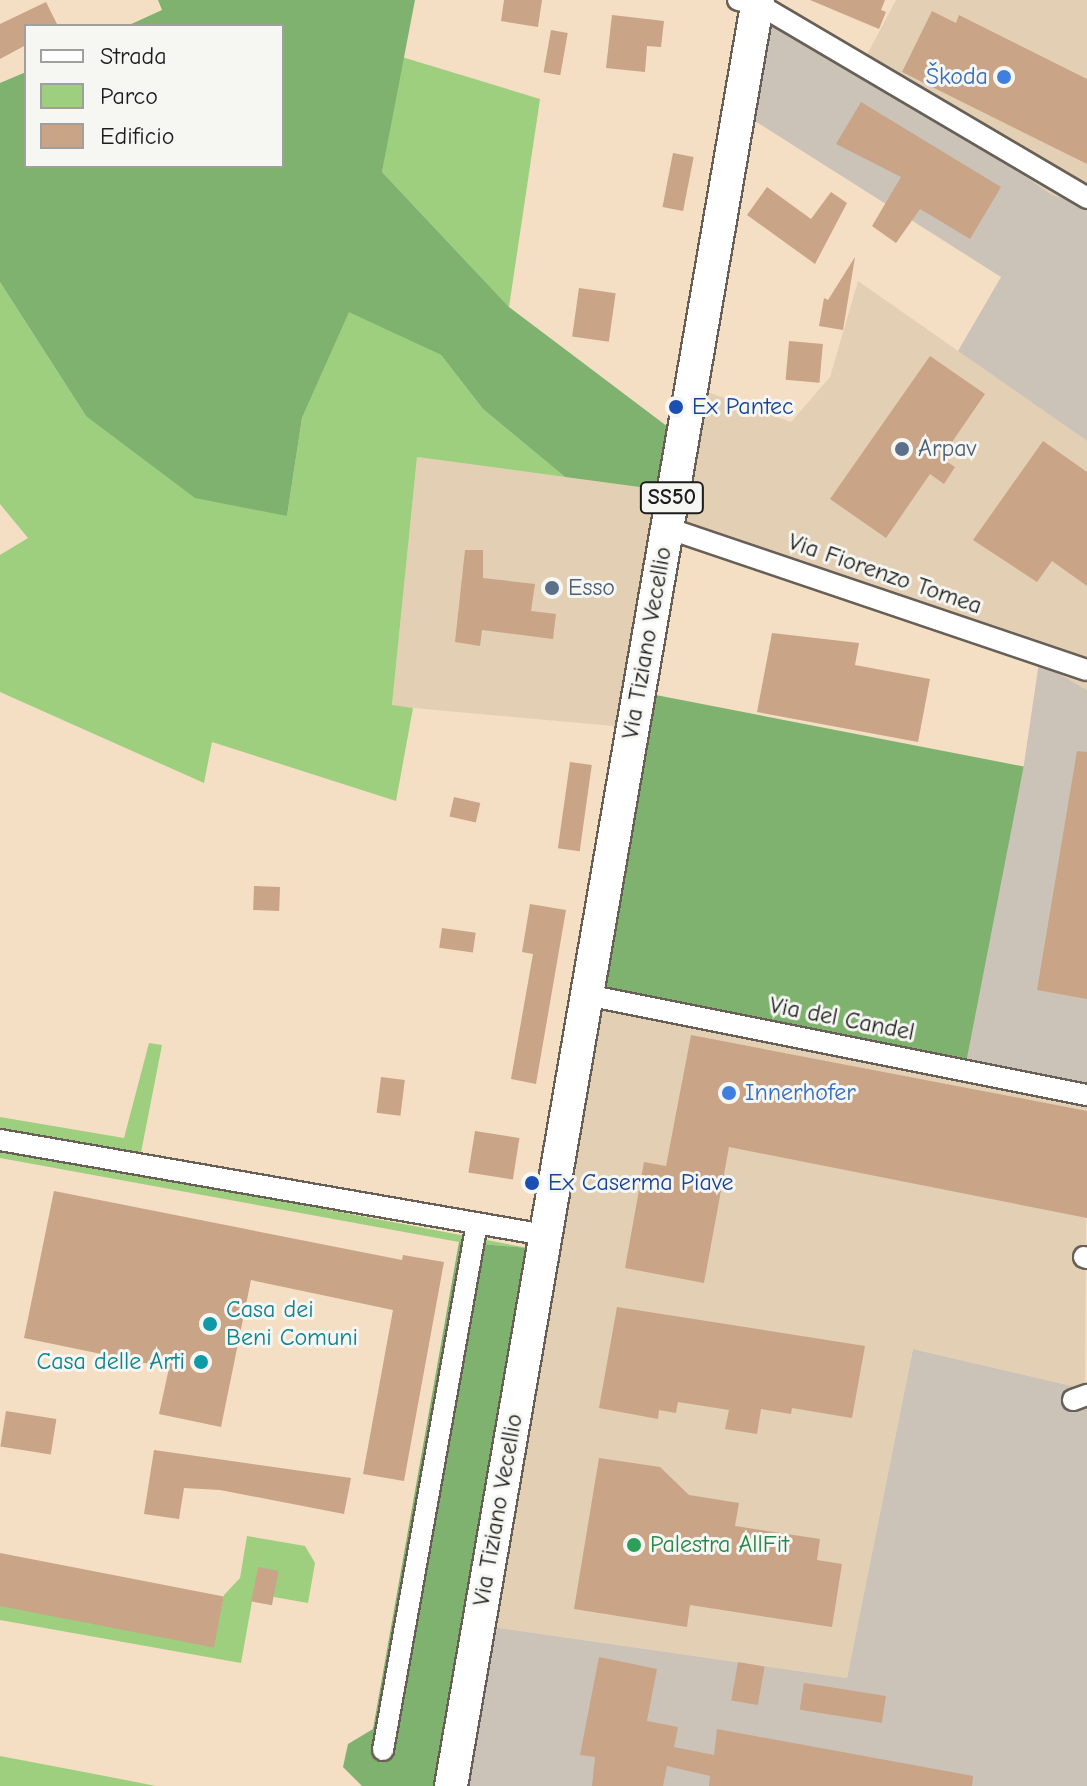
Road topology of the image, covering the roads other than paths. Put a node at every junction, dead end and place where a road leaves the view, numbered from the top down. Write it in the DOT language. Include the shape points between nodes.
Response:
graph roads {
  1 [pos="751,1"];
  2 [pos="1087,198"];
  3 [pos="667,528"];
  4 [pos="1087,670"];
  5 [pos="586,995"];
  6 [pos="1087,1095"];
  7 [pos="0,1140"];
  8 [pos="477,1223"];
  9 [pos="545,1235"];
  10 [pos="383,1750"];
  11 [pos="451,1786"];
  1 -- 2 [label="street, Via Tiziano Vecellio"];
  1 -- 3 [label="main road, Via Tiziano Vecellio / SS50"];
  3 -- 4 [label="street, Via Fiorenzo Tomea"];
  3 -- 5 [label="main road, Via Tiziano Vecellio / SS50"];
  5 -- 6 [label="street, Via del Candel"];
  5 -- 9 [label="main road, Via Tiziano Vecellio"];
  7 -- 8 [label="street"];
  8 -- 9 [label="street"];
  8 -- 10 [label="street"];
  9 -- 11 [label="main road, Via Tiziano Vecellio"];
}
